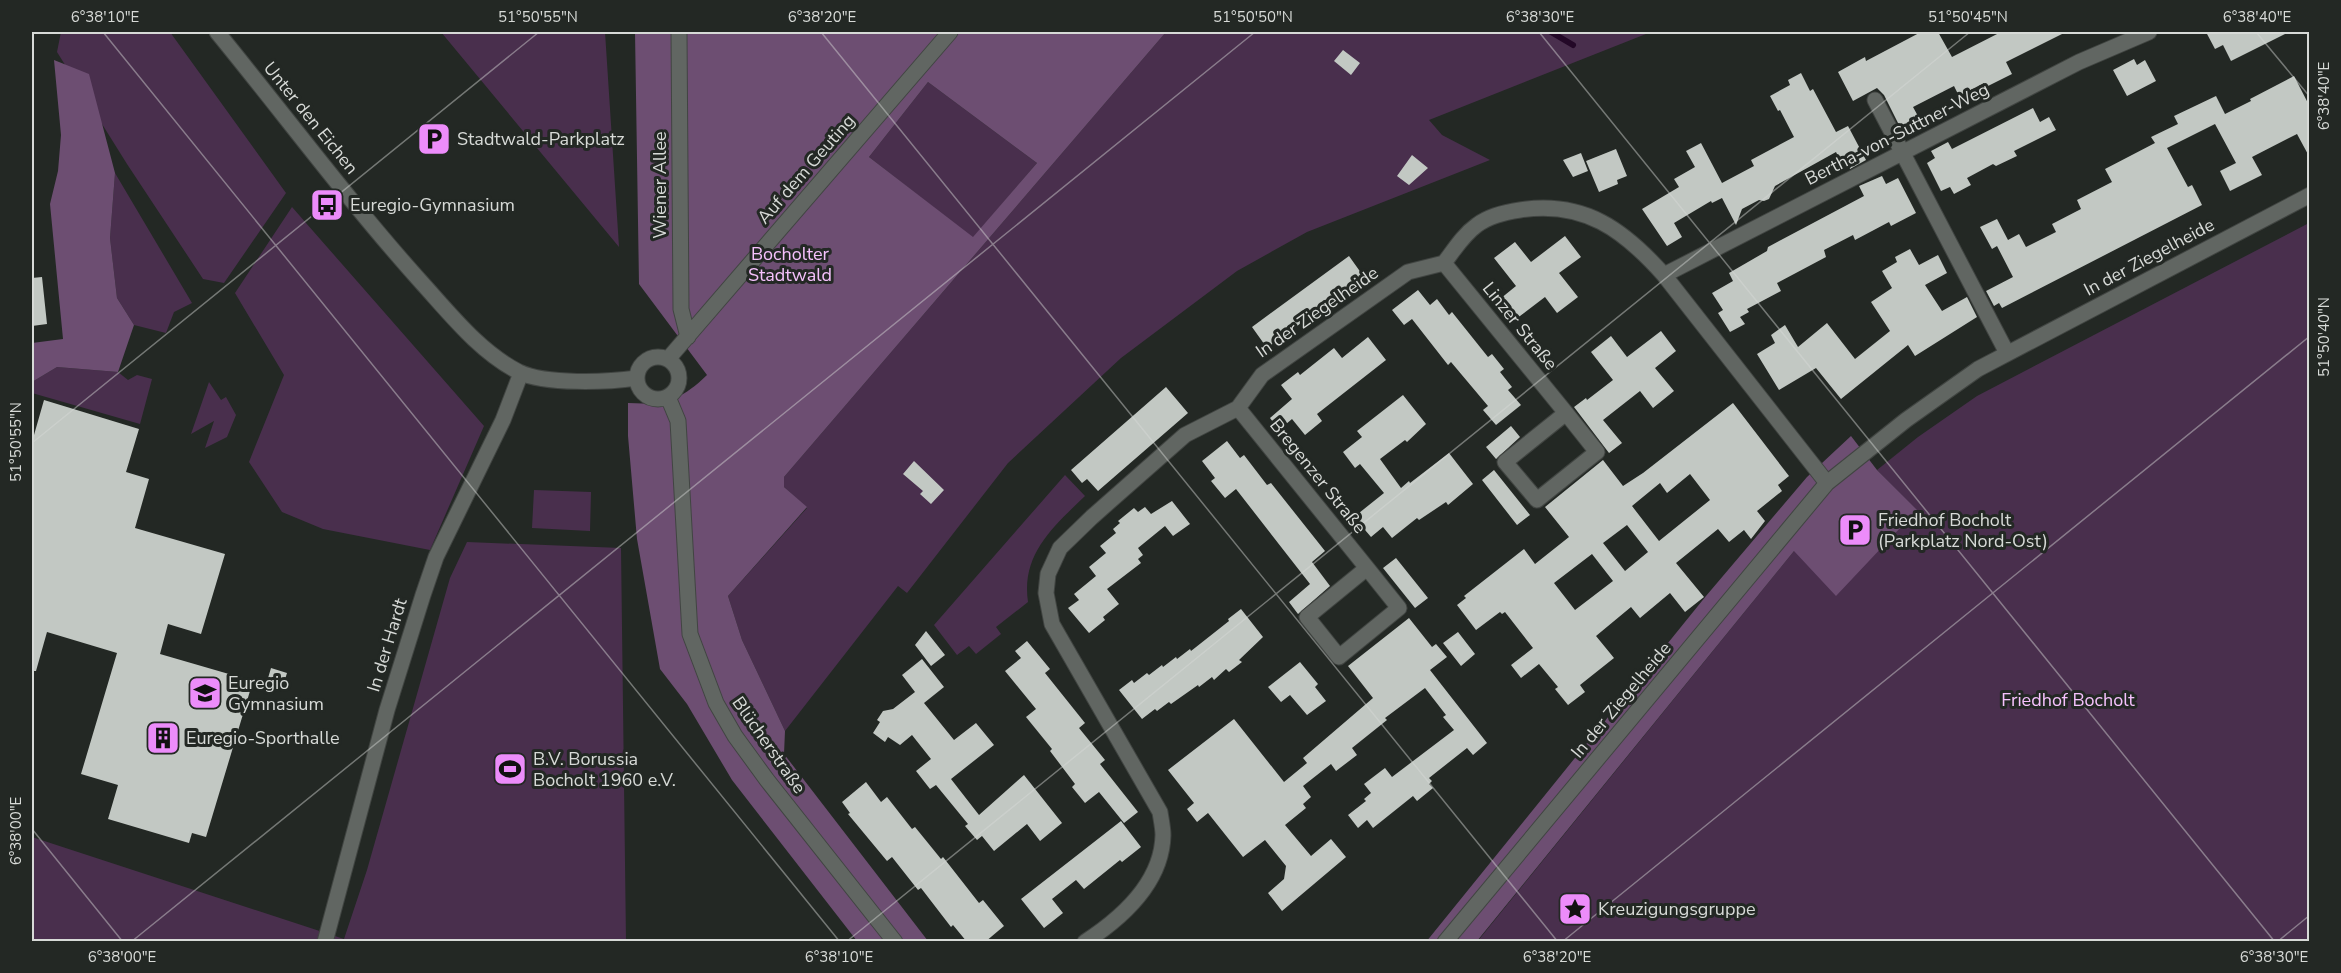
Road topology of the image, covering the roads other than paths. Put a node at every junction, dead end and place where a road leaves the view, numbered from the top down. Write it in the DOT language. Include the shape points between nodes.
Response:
graph roads {
  1 [pos="217,32"];
  2 [pos="679,32"];
  3 [pos="950,32"];
  4 [pos="2150,32"];
  5 [pos="1875,100"];
  6 [pos="1902,153"];
  7 [pos="2310,195"];
  8 [pos="1444,263"];
  9 [pos="1664,275"];
  10 [pos="688,337"];
  11 [pos="2007,353"];
  12 [pos="668,359"];
  13 [pos="521,373"];
  14 [pos="637,378"];
  15 [pos="668,397"];
  16 [pos="1238,408"];
  17 [pos="1566,413"];
  18 [pos="1827,483"];
  19 [pos="1367,568"];
  20 [pos="325,942"];
  21 [pos="895,942"];
  22 [pos="1085,942"];
  23 [pos="1445,942"];
  1 -- 13 [label="street, Unter den Eichen" via="407,266 468,334"];
  2 -- 10 [label="street, Wiener Allee" via="681,309"];
  3 -- 10 [label="street, Auf dem Geuting"];
  4 -- 6 [label="street, Bertha-von-Suttner-Weg" via="2079,62"];
  5 -- 6 [label="street"];
  6 -- 9 [label="street, Bertha-von-Suttner-Weg"];
  6 -- 11 [label="street"];
  7 -- 11 [label="street, In der Ziegelheide"];
  8 -- 9 [label="street" via="1478,224 1502,213 1544,207 1607,224 1638,247"];
  8 -- 16 [label="street, In der Ziegelheide" via="1408,272 1317,335 1262,375"];
  8 -- 17 [label="street, Linzer Straße"];
  9 -- 18 [label="street"];
  10 -- 12 [label="street, Auf dem Geuting"];
  11 -- 18 [label="street, In der Ziegelheide" via="1949,388"];
  12 -- 14 [label="street" via="646,361"];
  12 -- 15 [label="street" via="676,367 679,381"];
  13 -- 14 [label="street, Unter den Eichen" via="551,379"];
  13 -- 20 [label="street, In der Hardt" via="503,420 436,557 387,710"];
  14 -- 15 [label="street" via="642,392 648,396"];
  15 -- 21 [label="street, Blücherstraße" via="678,421 690,634 712,694 735,736 767,780"];
  16 -- 19 [label="street, Bregenzer Straße"];
  16 -- 22 [label="street, In der Ziegelheide" via="1177,442 1092,516 1060,548 1048,574 1046,593 1052,624 1160,812 1163,833 1157,866 1129,909"];
  17 -- 17 [label="street, Linzer Straße" via="1597,452 1537,500 1505,462"];
  18 -- 23 [label="street, In der Ziegelheide"];
  19 -- 19 [label="street, Bregenzer Straße" via="1400,608 1340,657 1307,617"];
}
